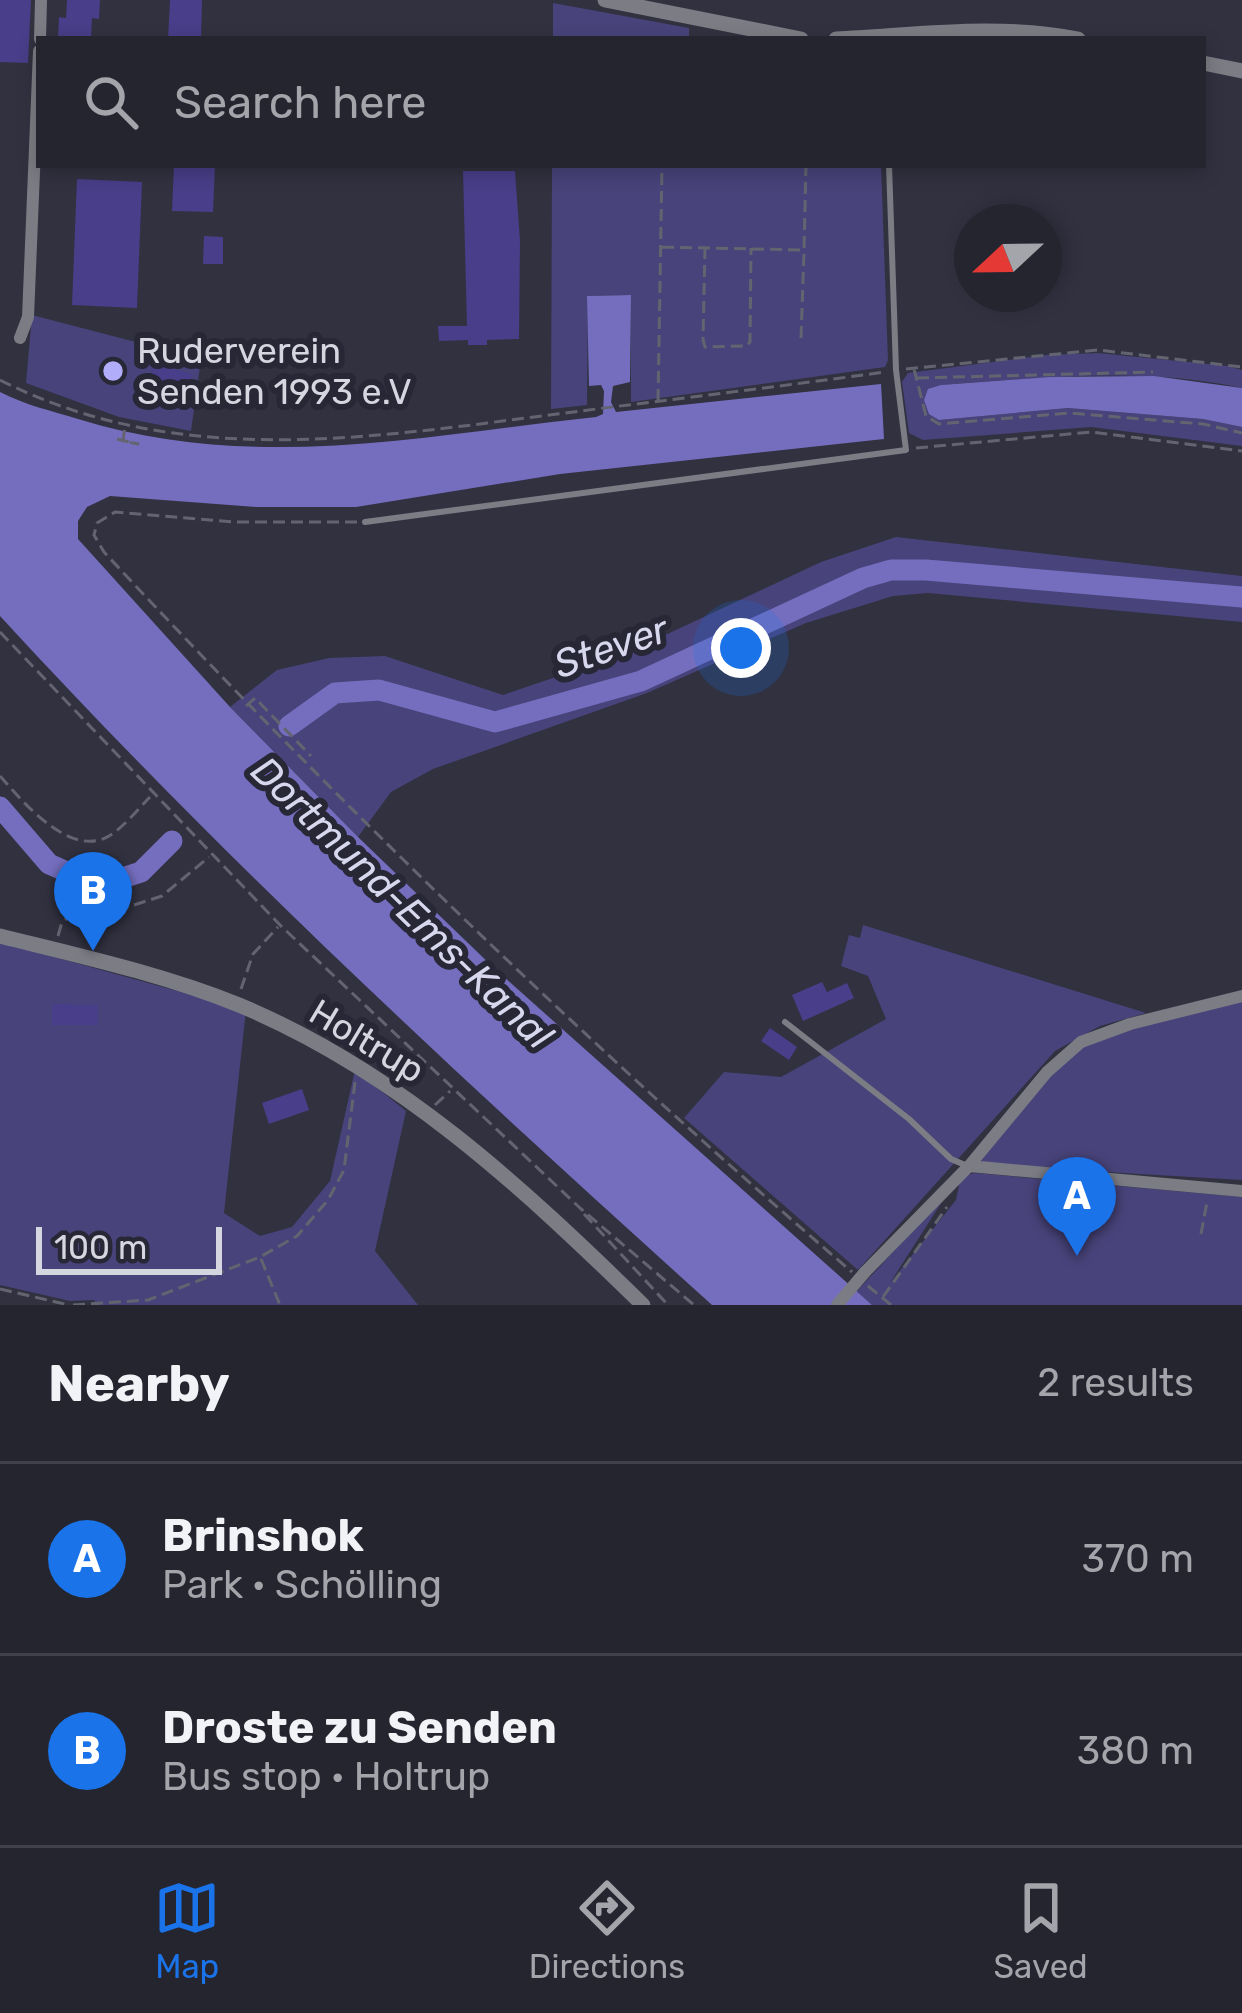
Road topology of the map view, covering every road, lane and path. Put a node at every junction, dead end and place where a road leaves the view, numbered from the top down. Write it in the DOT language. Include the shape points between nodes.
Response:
graph roads {
  1 [pos="41,0"];
  2 [pos="605,0"];
  3 [pos="40,36"];
  4 [pos="786,36"];
  5 [pos="894,36"];
  6 [pos="1063,36"];
  7 [pos="1206,64"];
  8 [pos="1242,71"];
  9 [pos="36,124"];
  10 [pos="662,168"];
  11 [pos="806,168"];
  12 [pos="889,168"];
  13 [pos="661,247"];
  14 [pos="705,248"];
  15 [pos="751,248"];
  16 [pos="804,250"];
  17 [pos="20,338"];
  18 [pos="801,338"];
  19 [pos="1242,367"];
  20 [pos="914,368"];
  21 [pos="896,370"];
  22 [pos="1153,372"];
  23 [pos="915,378"];
  24 [pos="0,380"];
  25 [pos="658,403"];
  26 [pos="126,424"];
  27 [pos="136,427"];
  28 [pos="1242,433"];
  29 [pos="906,449"];
  30 [pos="1242,451"];
  31 [pos="364,522"];
  32 [pos="0,632"];
  33 [pos="246,706"];
  34 [pos="310,756"];
  35 [pos="0,776"];
  36 [pos="152,795"];
  37 [pos="210,856"];
  38 [pos="280,926"];
  39 [pos="0,936"];
  40 [pos="58,936"];
  41 [pos="240,992"];
  42 [pos="1242,995"];
  43 [pos="785,1022"];
  44 [pos="362,1070"];
  45 [pos="452,1090"];
  46 [pos="435,1104"];
  47 [pos="969,1166"];
  48 [pos="1209,1189"];
  49 [pos="1242,1191"];
  50 [pos="952,1200"];
  51 [pos="580,1208"];
  52 [pos="1201,1234"];
  53 [pos="260,1257"];
  54 [pos="848,1268"];
  55 [pos="0,1289"];
  56 [pos="71,1305"];
  57 [pos="280,1305"];
  58 [pos="643,1305"];
  59 [pos="668,1305"];
  60 [pos="694,1305"];
  61 [pos="837,1305"];
  62 [pos="891,1305"];
  1 -- 3 [label="street"];
  2 -- 4 [label="street"];
  5 -- 6 [label="street" via="976,28"];
  7 -- 8 [label="street"];
  9 -- 17 [label="street" via="28,317"];
  10 -- 13 [label="path"];
  11 -- 16 [label="path"];
  12 -- 21 [label="lane"];
  13 -- 14 [label="path"];
  13 -- 25 [label="path"];
  14 -- 15 [label="path"];
  14 -- 15 [label="path" via="703,340 727,349 749,342"];
  15 -- 16 [label="path"];
  16 -- 18 [label="path"];
  19 -- 20 [label="path" via="1098,350"];
  20 -- 21 [label="path"];
  20 -- 23 [label="path"];
  21 -- 25 [label="path"];
  21 -- 29 [label="lane"];
  22 -- 23 [label="path"];
  23 -- 28 [label="path" via="926,416 939,424 1069,413"];
  24 -- 26 [label="path"];
  25 -- 27 [label="path" via="355,440 226,441"];
  26 -- 27 [label="path"];
  26 -- 27 [label="path" via="120,440 132,443"];
  29 -- 30 [label="path" via="1091,432"];
  29 -- 31 [label="lane"];
  31 -- 33 [label="path" via="115,512 98,523 94,536 104,552"];
  32 -- 36 [label="path"];
  33 -- 34 [label="path" via="255,698"];
  33 -- 54 [label="path" via="487,944"];
  35 -- 36 [label="path" via="49,826 89,840 107,838"];
  36 -- 37 [label="path"];
  37 -- 38 [label="path"];
  37 -- 40 [label="path" via="162,896 72,916"];
  38 -- 41 [label="path" via="254,954"];
  38 -- 45 [label="path"];
  39 -- 44 [label="street, Holtrup" via="237,1004"];
  42 -- 47 [label="street" via="1081,1042"];
  43 -- 47 [label="lane"];
  44 -- 53 [label="path" via="344,1170 328,1200 297,1236"];
  44 -- 58 [label="street, Holtrup" via="490,1160"];
  45 -- 46 [label="path"];
  45 -- 51 [label="path"];
  47 -- 48 [label="street"];
  47 -- 61 [label="street, bridge"];
  48 -- 49 [label="street"];
  48 -- 52 [label="path"];
  50 -- 62 [label="path" via="882,1298"];
  51 -- 59 [label="path"];
  51 -- 60 [label="path"];
  53 -- 56 [label="path" via="148,1300"];
  53 -- 57 [label="path"];
  55 -- 56 [label="path"];
}
